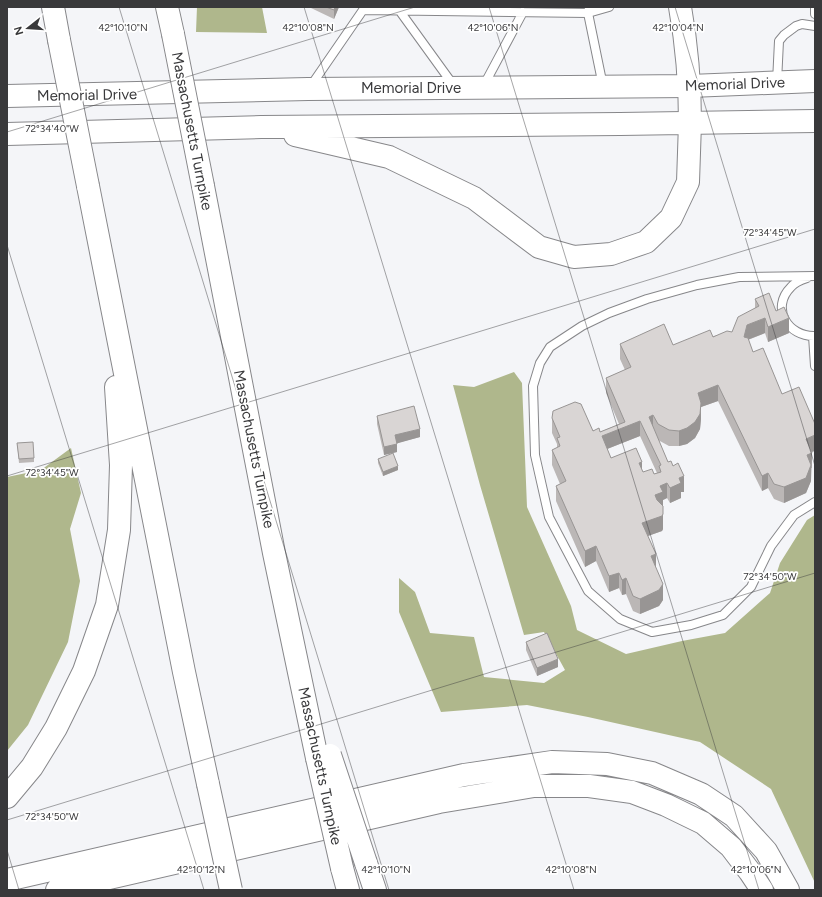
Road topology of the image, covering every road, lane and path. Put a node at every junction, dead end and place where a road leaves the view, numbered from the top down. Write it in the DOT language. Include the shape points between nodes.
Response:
graph roads {
  1 [pos="53,7"];
  2 [pos="167,7"];
  3 [pos="609,7"];
  4 [pos="680,7"];
  5 [pos="814,7"];
  6 [pos="399,10"];
  7 [pos="589,10"];
  8 [pos="523,12"];
  9 [pos="815,14"];
  10 [pos="815,26"];
  11 [pos="815,81"];
  12 [pos="777,82"];
  13 [pos="690,86"];
  14 [pos="604,87"];
  15 [pos="456,88"];
  16 [pos="483,88"];
  17 [pos="308,89"];
  18 [pos="7,96"];
  19 [pos="815,121"];
  20 [pos="690,123"];
  21 [pos="261,127"];
  22 [pos="7,134"];
  23 [pos="813,277"];
  24 [pos="110,300"];
  25 [pos="814,336"];
  26 [pos="815,366"];
  27 [pos="815,502"];
  28 [pos="323,756"];
  29 [pos="7,797"];
  30 [pos="7,880"];
  31 [pos="57,890"];
  32 [pos="231,890"];
  33 [pos="348,890"];
  34 [pos="375,890"];
  35 [pos="762,890"];
  36 [pos="788,890"];
  1 -- 24 [label="main road, bridge"];
  2 -- 28 [label="main road, Massachusetts Turnpike, bridge" via="293,645"];
  3 -- 7 [label="lane"];
  4 -- 13 [label="main road"];
  5 -- 9 [label="lane"];
  6 -- 8 [label="lane"];
  6 -- 15 [label="lane"];
  6 -- 17 [label="lane" via="364,10"];
  7 -- 8 [label="lane"];
  7 -- 14 [label="lane"];
  8 -- 16 [label="lane"];
  10 -- 12 [label="lane" via="796,26 779,41"];
  11 -- 12 [label="main road, Memorial Drive"];
  12 -- 13 [label="main road, Memorial Drive"];
  13 -- 14 [label="main road, Memorial Drive"];
  13 -- 20 [label="main road"];
  14 -- 16 [label="main road, Memorial Drive"];
  15 -- 16 [label="main road, Memorial Drive"];
  15 -- 17 [label="main road, Memorial Drive"];
  17 -- 18 [label="main road, Memorial Drive"];
  19 -- 20 [label="main road"];
  20 -- 21 [label="main road"];
  20 -- 21 [label="main road" via="688,182 671,218 646,242 612,254 574,258 539,247 474,198 389,157"];
  21 -- 22 [label="main road"];
  23 -- 25 [label="lane" via="791,286 785,294 782,312 791,329 799,334"];
  23 -- 27 [label="lane" via="739,277 697,285 609,312 555,342 540,363 533,386 534,455 549,518 588,591 620,619 652,632 692,625 723,615 751,587 771,546 794,515"];
  24 -- 29 [label="main road" via="121,465 119,530 107,605 84,671 56,728 32,767"];
  24 -- 32 [label="main road, bridge" via="184,672"];
  25 -- 26 [label="lane"];
  28 -- 33 [label="main road, Massachusetts Turnpike, bridge"];
  28 -- 34 [label="main road, bridge"];
  30 -- 36 [label="main road" via="464,775 552,762 607,764 652,773 701,794 734,816 766,851"];
  31 -- 35 [label="main road" via="439,802 534,786 589,786 632,792 666,805 703,823 731,847"];
}
